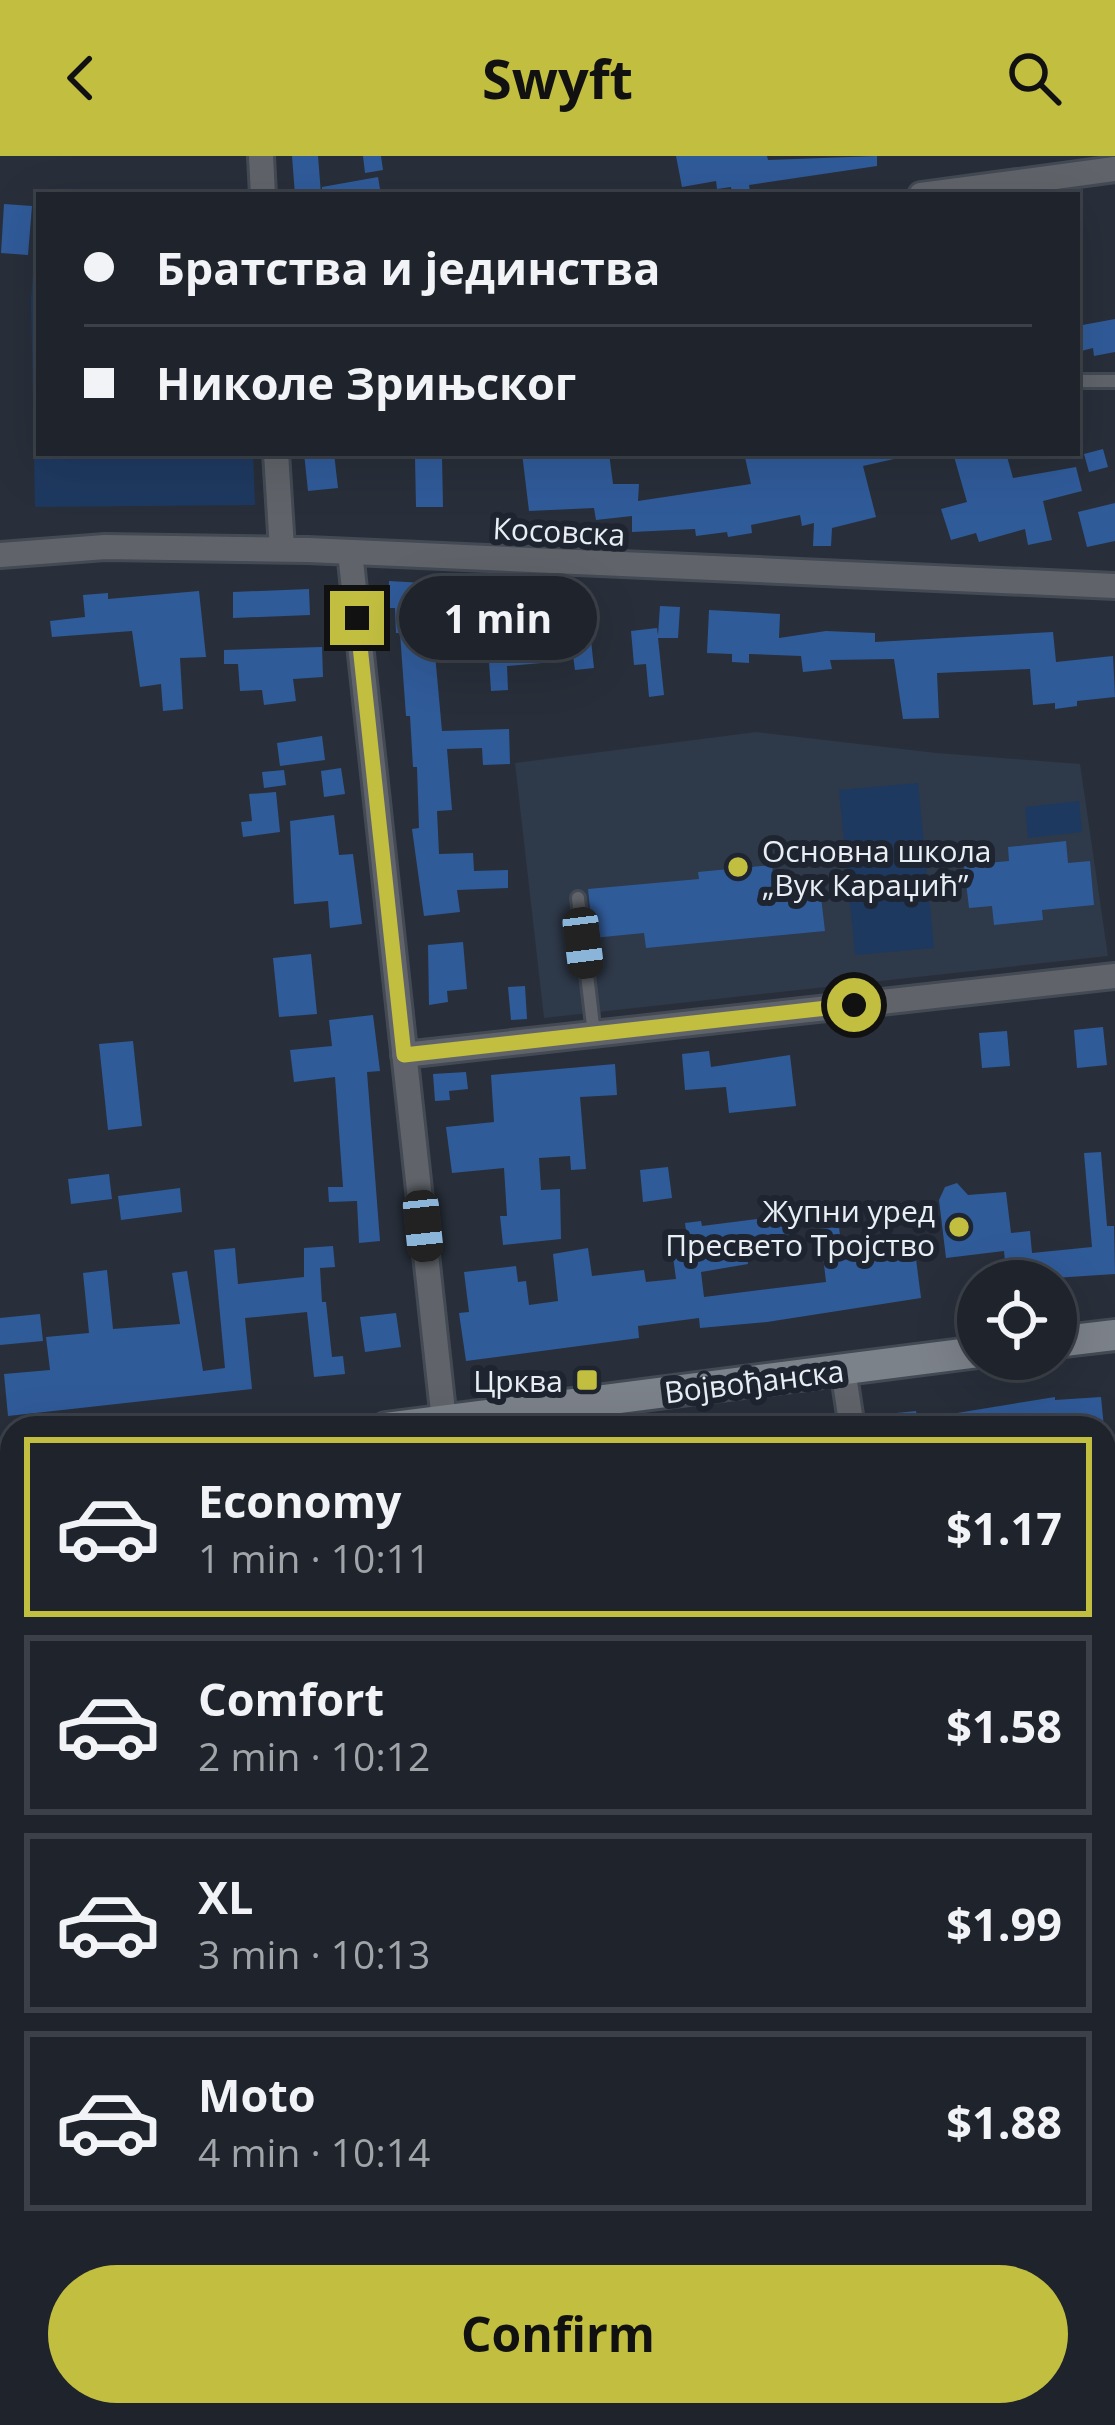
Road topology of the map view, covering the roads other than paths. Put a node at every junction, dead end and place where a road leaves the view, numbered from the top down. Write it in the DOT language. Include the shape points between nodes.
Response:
graph roads {
  1 [pos="261,156"];
  2 [pos="1115,169"];
  3 [pos="263,192"];
  4 [pos="943,192"];
  5 [pos="1080,381"];
  6 [pos="1115,381"];
  7 [pos="276,456"];
  8 [pos="282,549"];
  9 [pos="350,552"];
  10 [pos="0,555"];
  11 [pos="1115,586"];
  12 [pos="578,898"];
  13 [pos="1115,976"];
  14 [pos="594,1034"];
  15 [pos="404,1055"];
  16 [pos="1115,1335"];
  17 [pos="1077,1340"];
  18 [pos="957,1355"];
  19 [pos="843,1369"];
  20 [pos="443,1416"];
  21 [pos="482,1416"];
  22 [pos="850,1416"];
  1 -- 3 [label="street"];
  2 -- 4 [label="street"];
  5 -- 6 [label="lane"];
  7 -- 8 [label="street"];
  8 -- 9 [label="street, Косовска"];
  8 -- 10 [label="street, Косовска"];
  9 -- 11 [label="street, Косовска"];
  9 -- 15 [label="street"];
  12 -- 14 [label="lane"];
  13 -- 14 [label="street"];
  14 -- 15 [label="street"];
  15 -- 20 [label="street"];
  16 -- 17 [label="main road"];
  18 -- 19 [label="main road, Војвођанска"];
  19 -- 21 [label="main road, Војвођанска"];
  19 -- 22 [label="street"];
}
